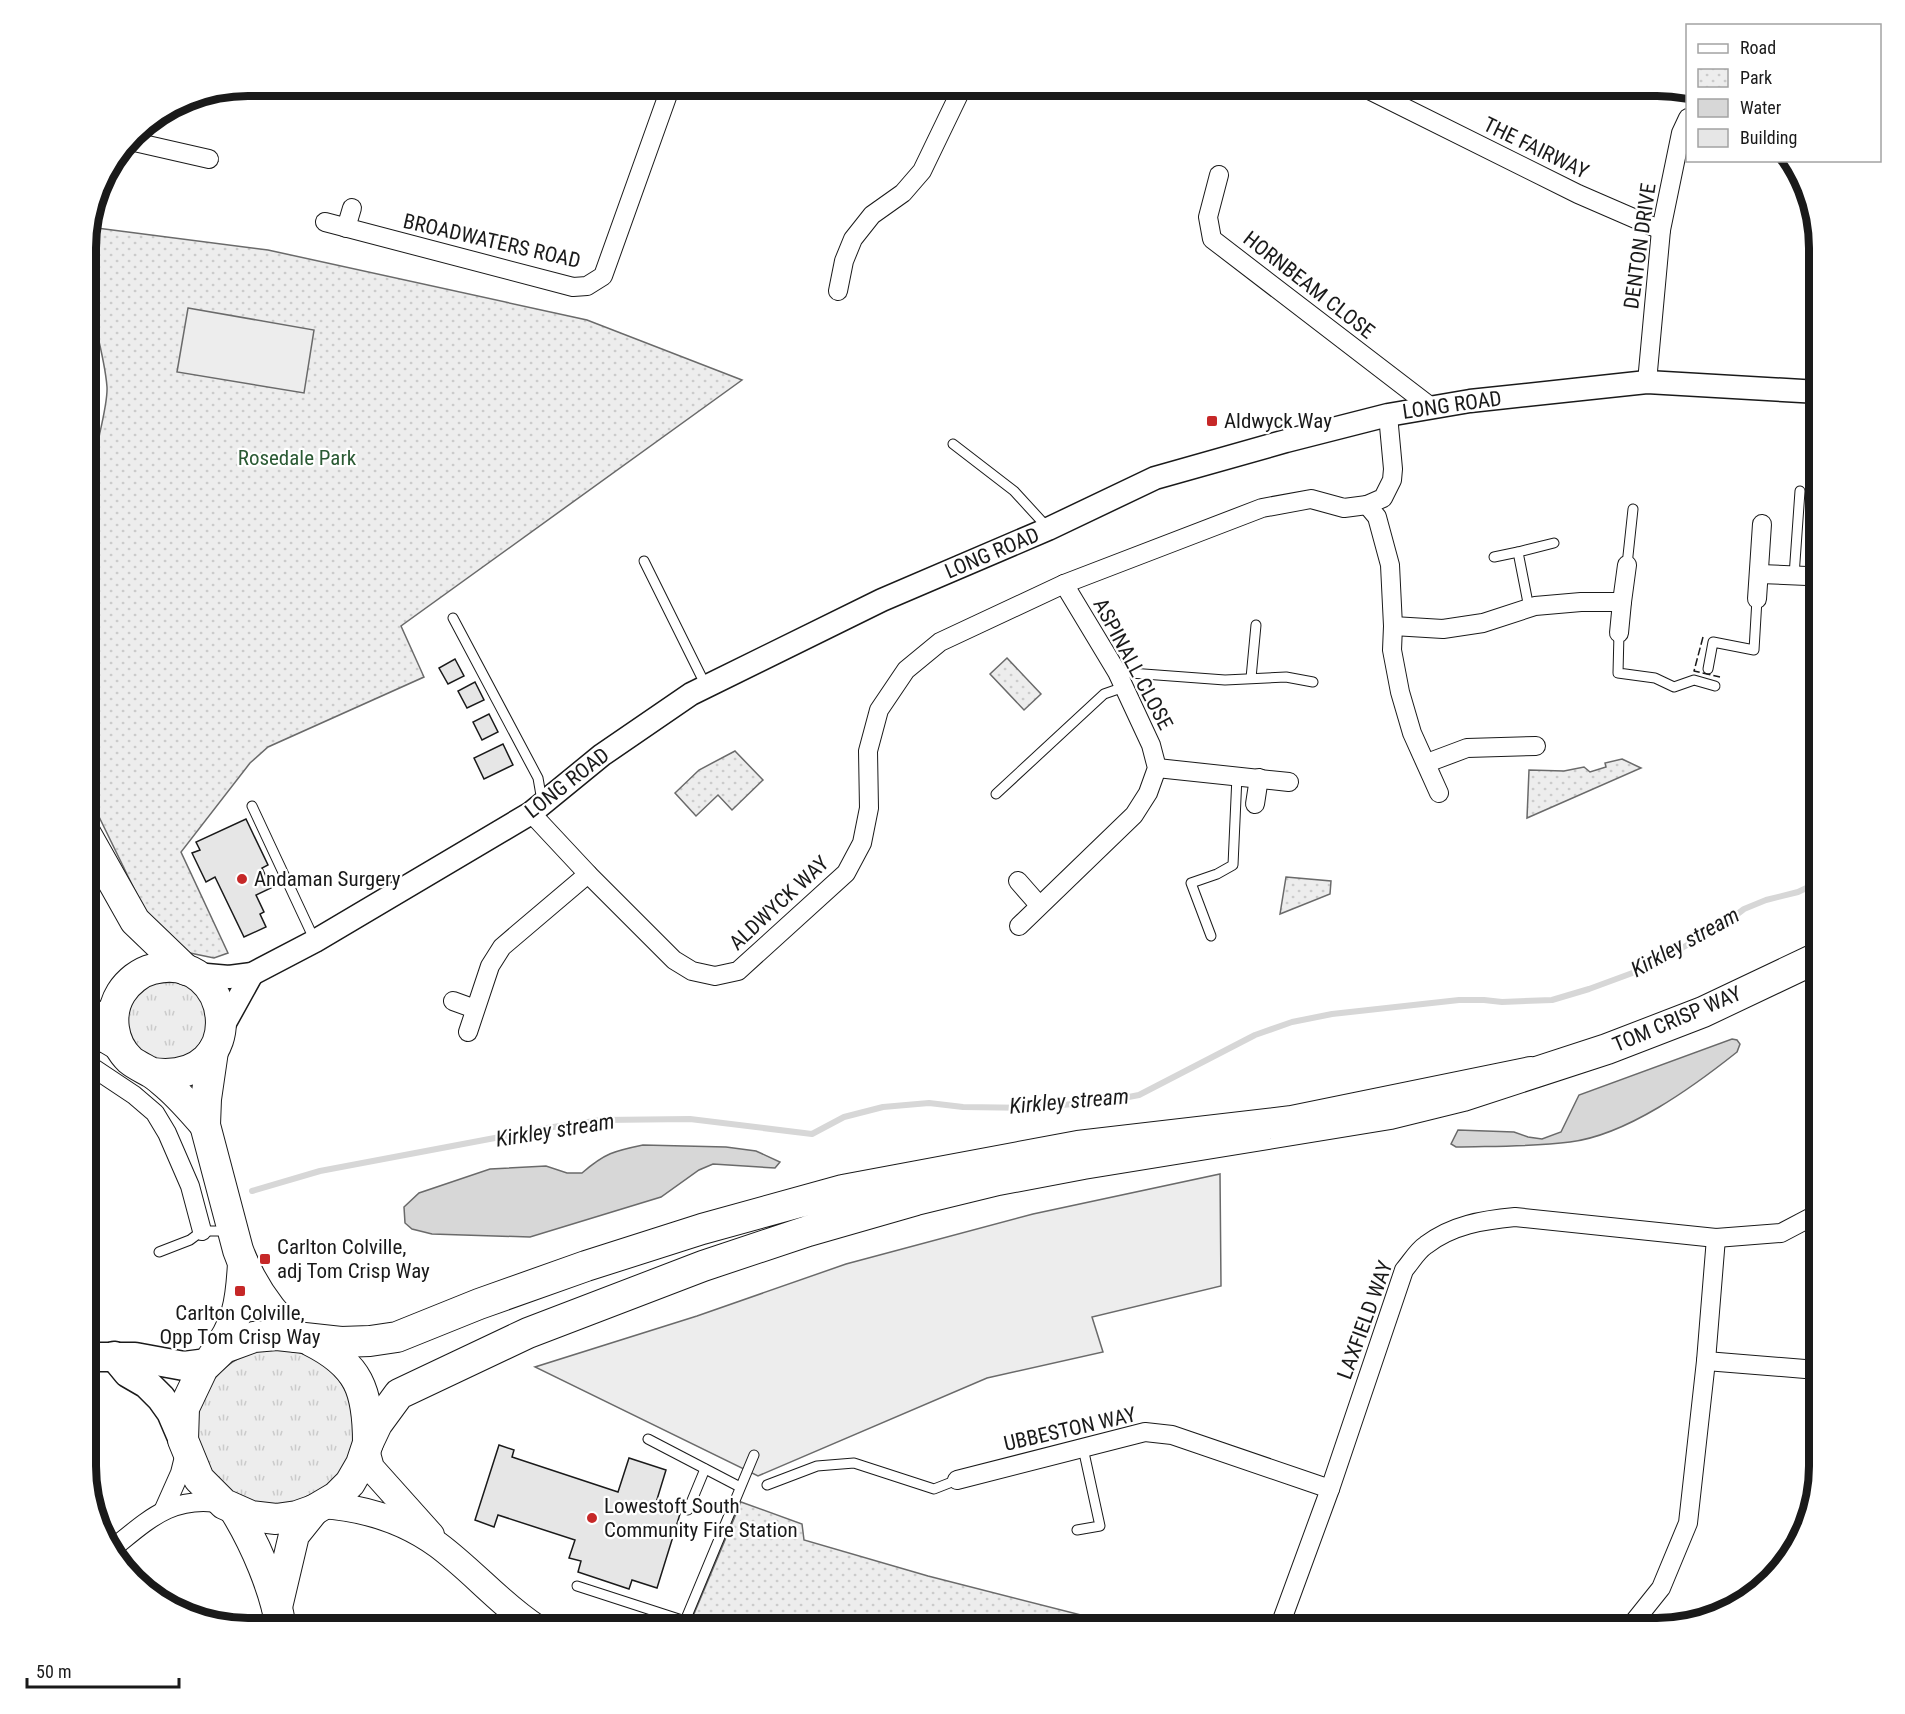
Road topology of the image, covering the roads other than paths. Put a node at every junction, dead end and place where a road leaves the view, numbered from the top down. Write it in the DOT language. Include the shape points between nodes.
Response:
graph roads {
  1 [pos="667,96"];
  2 [pos="958,96"];
  3 [pos="1386,96"];
  4 [pos="1686,122"];
  5 [pos="139,143"];
  6 [pos="209,159"];
  7 [pos="1219,175"];
  8 [pos="352,208"];
  9 [pos="325,222"];
  10 [pos="346,228"];
  11 [pos="1661,230"];
  12 [pos="838,291"];
  13 [pos="1647,382"];
  14 [pos="1809,391"];
  15 [pos="1431,407"];
  16 [pos="1388,415"];
  17 [pos="952,444"];
  18 [pos="1800,491"];
  19 [pos="1367,505"];
  20 [pos="1633,509"];
  21 [pos="1762,524"];
  22 [pos="1048,529"];
  23 [pos="1554,543"];
  24 [pos="1518,552"];
  25 [pos="1494,557"];
  26 [pos="644,561"];
  27 [pos="1627,565"];
  28 [pos="1760,573"];
  29 [pos="1794,576"];
  30 [pos="1809,576"];
  31 [pos="1064,584"];
  32 [pos="1758,599"];
  33 [pos="1622,602"];
  34 [pos="1529,608"];
  35 [pos="453,618"];
  36 [pos="1256,625"];
  37 [pos="1393,626"];
  38 [pos="1619,633"];
  39 [pos="1708,669"];
  40 [pos="1251,678"];
  41 [pos="1120,680"];
  42 [pos="1313,682"];
  43 [pos="706,686"];
  44 [pos="1714,686"];
  45 [pos="1536,746"];
  46 [pos="1427,763"];
  47 [pos="1157,768"];
  48 [pos="1237,776"];
  49 [pos="1258,778"];
  50 [pos="1289,782"];
  51 [pos="1439,793"];
  52 [pos="996,794"];
  53 [pos="1255,804"];
  54 [pos="252,806"];
  55 [pos="536,808"];
  56 [pos="96,852"];
  57 [pos="588,874"];
  58 [pos="1018,881"];
  59 [pos="1039,905"];
  60 [pos="135,921"];
  61 [pos="1018,926"];
  62 [pos="1211,936"];
  63 [pos="315,940"];
  64 [pos="1809,962"];
  65 [pos="190,972"];
  66 [pos="252,974"];
  67 [pos="121,993"];
  68 [pos="453,1001"];
  69 [pos="475,1010"];
  70 [pos="96,1015"];
  71 [pos="468,1032"];
  72 [pos="96,1040"];
  73 [pos="217,1041"];
  74 [pos="140,1066"];
  75 [pos="96,1070"];
  76 [pos="1531,1072"];
  77 [pos="205,1125"];
  78 [pos="1809,1218"];
  79 [pos="202,1231"];
  80 [pos="233,1232"];
  81 [pos="1716,1238"];
  82 [pos="159,1252"];
  83 [pos="243,1263"];
  84 [pos="302,1339"];
  85 [pos="114,1356"];
  86 [pos="96,1357"];
  87 [pos="210,1360"];
  88 [pos="1706,1361"];
  89 [pos="1809,1369"];
  90 [pos="648,1439"];
  91 [pos="185,1443"];
  92 [pos="367,1446"];
  93 [pos="1083,1448"];
  94 [pos="754,1455"];
  95 [pos="705,1469"];
  96 [pos="957,1480"];
  97 [pos="767,1485"];
  98 [pos="740,1487"];
  99 [pos="1330,1489"];
  100 [pos="229,1506"];
  101 [pos="318,1508"];
  102 [pos="164,1509"];
  103 [pos="688,1510"];
  104 [pos="1077,1530"];
  105 [pos="118,1544"];
  106 [pos="438,1545"];
  107 [pos="577,1586"];
  108 [pos="279,1618"];
  109 [pos="523,1618"];
  110 [pos="664,1618"];
  111 [pos="686,1618"];
  112 [pos="1283,1618"];
  113 [pos="1638,1618"];
  1 -- 10 [label="street, BROADWATERS ROAD" via="603,276 587,286 573,287"];
  2 -- 12 [label="street" via="922,171 903,193 872,215 853,239"];
  3 -- 11 [label="street, THE FAIRWAY" via="1578,194"];
  4 -- 11 [label="street, DENTON DRIVE"];
  5 -- 6 [label="street"];
  7 -- 15 [label="street, HORNBEAM CLOSE" via="1208,217 1212,239"];
  8 -- 10 [label="street"];
  9 -- 10 [label="street, BROADWATERS ROAD"];
  11 -- 13 [label="street, DENTON DRIVE"];
  13 -- 14 [label="street, LONG ROAD"];
  13 -- 15 [label="street, LONG ROAD"];
  15 -- 16 [label="street, LONG ROAD"];
  16 -- 19 [label="street" via="1392,480 1383,498"];
  16 -- 22 [label="street, LONG ROAD" via="1155,478"];
  17 -- 22 [label="lane" via="1014,491"];
  18 -- 29 [label="lane"];
  19 -- 31 [label="street, ALDWYCK WAY" via="1344,508 1311,499 1262,508"];
  19 -- 37 [label="street" via="1377,517 1390,565"];
  20 -- 27 [label="lane"];
  21 -- 28 [label="street"];
  22 -- 43 [label="street, LONG ROAD" via="882,600"];
  23 -- 24 [label="lane"];
  24 -- 25 [label="lane"];
  24 -- 34 [label="lane"];
  26 -- 43 [label="lane"];
  27 -- 33 [label="street"];
  28 -- 29 [label="street"];
  28 -- 32 [label="street"];
  29 -- 30 [label="street"];
  31 -- 41 [label="street, ASPINALL CLOSE"];
  31 -- 57 [label="street, ALDWYCK WAY" via="940,642 906,670 879,710 868,751 869,808 862,843 846,873 738,971 715,976 683,966"];
  32 -- 39 [label="lane" via="1754,650 1713,642"];
  33 -- 34 [label="street"];
  33 -- 38 [label="street"];
  34 -- 37 [label="street" via="1443,629"];
  35 -- 55 [label="lane" via="538,778"];
  36 -- 40 [label="lane"];
  37 -- 46 [label="street" via="1392,650 1400,692 1412,733"];
  38 -- 44 [label="lane" via="1618,673 1655,678 1674,687 1694,680"];
  40 -- 41 [label="lane"];
  40 -- 42 [label="lane" via="1286,677"];
  41 -- 47 [label="street, ASPINALL CLOSE" via="1151,745"];
  41 -- 52 [label="lane"];
  43 -- 55 [label="street, LONG ROAD" via="602,755"];
  45 -- 46 [label="street" via="1467,748"];
  46 -- 51 [label="street"];
  47 -- 48 [label="street"];
  47 -- 59 [label="street" via="1134,815"];
  48 -- 49 [label="street"];
  48 -- 62 [label="lane" via="1233,865 1191,883"];
  49 -- 50 [label="street"];
  49 -- 53 [label="street"];
  54 -- 63 [label="lane"];
  55 -- 57 [label="street, ALDWYCK WAY"];
  55 -- 63 [label="street, LONG ROAD"];
  56 -- 60 [label="highway"];
  57 -- 69 [label="street" via="502,947 490,966"];
  58 -- 59 [label="street"];
  59 -- 61 [label="street"];
  60 -- 65 [label="highway"];
  60 -- 67 [label="highway" via="135,959"];
  63 -- 66 [label="street, LONG ROAD"];
  64 -- 76 [label="highway, TOM CRISP WAY" via="1703,1012 1607,1049"];
  65 -- 66 [label="street, LONG ROAD" via="229,977"];
  65 -- 67 [label="highway" via="169,967 152,969 137,976"];
  65 -- 73 [label="highway" via="208,984 217,998 221,1014"];
  66 -- 73 [label="street"];
  67 -- 70 [label="street"];
  67 -- 74 [label="highway" via="114,1030 119,1045"];
  68 -- 69 [label="street"];
  69 -- 71 [label="street"];
  72 -- 74 [label="street"];
  73 -- 74 [label="highway" via="201,1063 186,1072 169,1075"];
  73 -- 77 [label="highway"];
  74 -- 77 [label="highway" via="179,1095"];
  75 -- 79 [label="street" via="155,1113 190,1186"];
  76 -- 84 [label="highway" via="1293,1121 1078,1146 843,1190 702,1228 586,1266 397,1337 351,1342"];
  76 -- 92 [label="highway" via="1463,1096 1390,1113 998,1180 808,1231 703,1266 456,1365 399,1394 377,1424"];
  77 -- 80 [label="highway"];
  78 -- 81 [label="street, LAXFIELD WAY" via="1781,1233"];
  79 -- 80 [label="lane"];
  79 -- 82 [label="lane"];
  80 -- 83 [label="highway"];
  81 -- 88 [label="street"];
  81 -- 99 [label="street, LAXFIELD WAY" via="1515,1217 1482,1220 1449,1231 1424,1246 1404,1270"];
  83 -- 84 [label="highway" via="271,1310"];
  83 -- 87 [label="highway" via="237,1316 225,1342"];
  84 -- 87 [label="highway" via="254,1337 224,1348"];
  84 -- 92 [label="highway" via="333,1352 360,1385 368,1420"];
  85 -- 86 [label="main road"];
  85 -- 87 [label="main road" via="184,1366"];
  85 -- 91 [label="main road" via="128,1373 161,1398"];
  87 -- 91 [label="highway" via="202,1368 184,1408"];
  88 -- 89 [label="street"];
  88 -- 113 [label="street" via="1688,1523 1661,1588"];
  90 -- 95 [label="lane"];
  91 -- 100 [label="highway" via="199,1479"];
  91 -- 102 [label="street" via="180,1473"];
  92 -- 101 [label="highway" via="350,1483"];
  92 -- 106 [label="main road" via="371,1468"];
  93 -- 96 [label="street, UBBESTON WAY"];
  93 -- 99 [label="street, UBBESTON WAY" via="1145,1432 1172,1435"];
  93 -- 104 [label="lane" via="1100,1527"];
  94 -- 98 [label="lane"];
  95 -- 98 [label="lane"];
  95 -- 103 [label="lane"];
  96 -- 97 [label="lane" via="933,1489 854,1463 817,1466"];
  98 -- 111 [label="lane"];
  99 -- 112 [label="street, LAXFIELD WAY"];
  100 -- 101 [label="highway" via="251,1516 276,1519"];
  100 -- 102 [label="street" via="199,1501"];
  100 -- 108 [label="highway" via="246,1528"];
  101 -- 106 [label="main road" via="344,1507 380,1515"];
  101 -- 108 [label="highway" via="294,1535"];
  102 -- 105 [label="street"];
  106 -- 109 [label="main road"];
  107 -- 110 [label="lane"];
}
